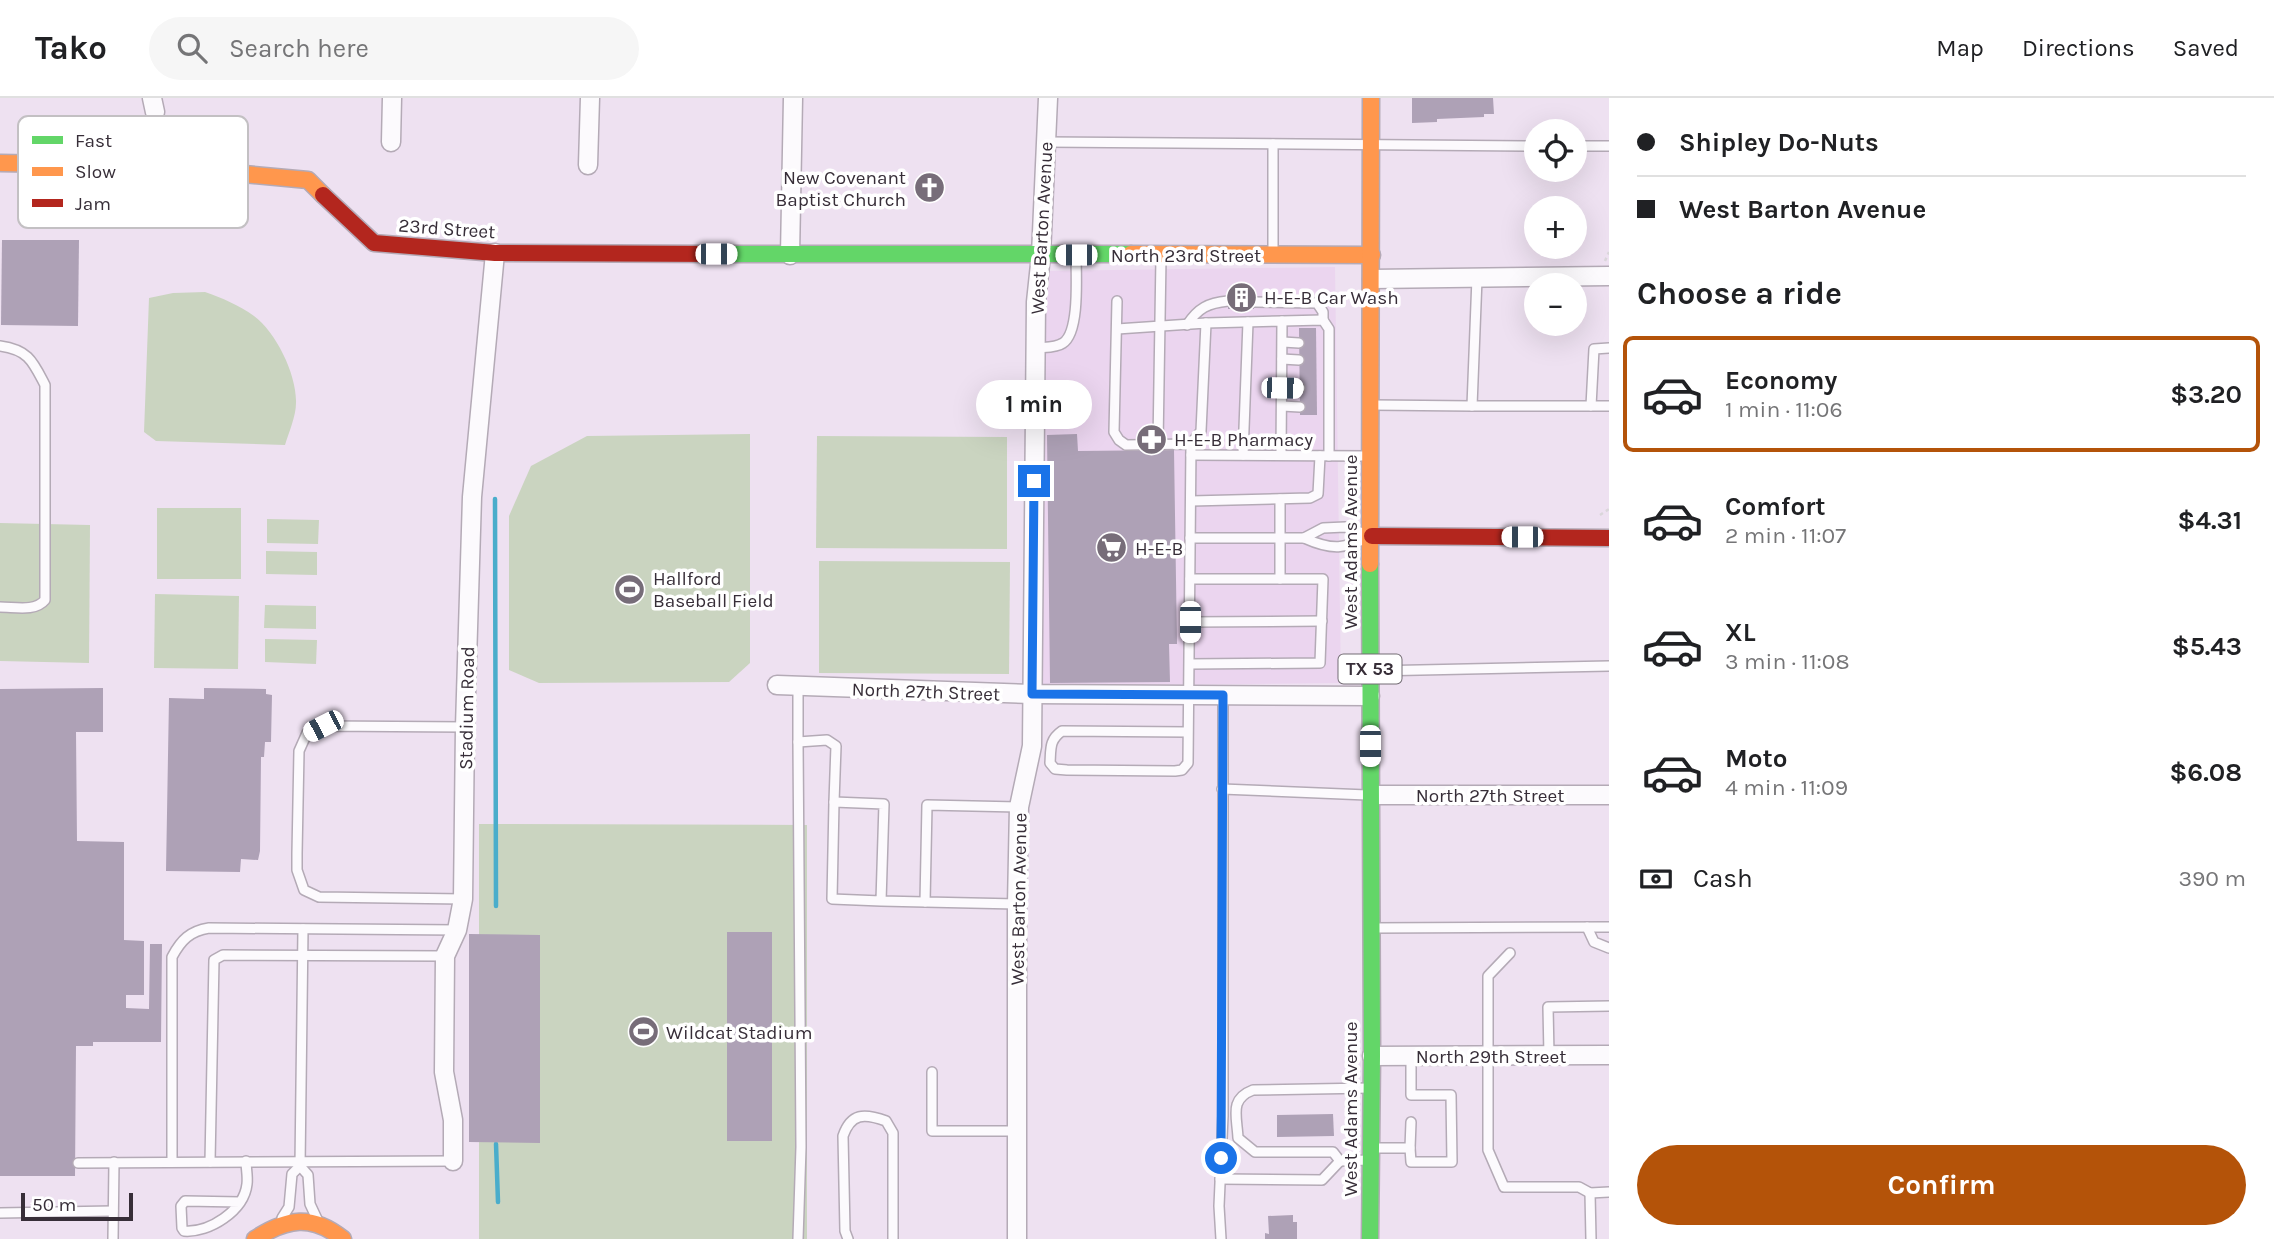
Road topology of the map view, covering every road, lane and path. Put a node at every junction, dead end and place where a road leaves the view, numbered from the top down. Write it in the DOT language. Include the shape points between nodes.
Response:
graph roads {
  1 [pos="392,98"];
  2 [pos="590,98"];
  3 [pos="793,98"];
  4 [pos="1048,98"];
  5 [pos="1371,98"];
  6 [pos="391,142"];
  7 [pos="1046,142"];
  8 [pos="1273,144"];
  9 [pos="1372,145"];
  10 [pos="1524,146"];
  11 [pos="1587,146"];
  12 [pos="1609,146"];
  13 [pos="0,163"];
  14 [pos="18,163"];
  15 [pos="588,165"];
  16 [pos="248,174"];
  17 [pos="1609,252"];
  18 [pos="495,253"];
  19 [pos="790,255"];
  20 [pos="1041,255"];
  21 [pos="1076,255"];
  22 [pos="1161,255"];
  23 [pos="1273,255"];
  24 [pos="1372,255"];
  25 [pos="1607,269"];
  26 [pos="1477,278"];
  27 [pos="1372,279"];
  28 [pos="1117,301"];
  29 [pos="1228,301"];
  30 [pos="1254,302"];
  31 [pos="1323,320"];
  32 [pos="1282,321"];
  33 [pos="1248,322"];
  34 [pos="1206,323"];
  35 [pos="1187,325"];
  36 [pos="1159,328"];
  37 [pos="1117,329"];
  38 [pos="1283,342"];
  39 [pos="1299,343"];
  40 [pos="1316,344"];
  41 [pos="1329,344"];
  42 [pos="0,346"];
  43 [pos="1036,348"];
  44 [pos="1609,348"];
  45 [pos="1282,359"];
  46 [pos="1299,360"];
  47 [pos="1317,360"];
  48 [pos="1329,361"];
  49 [pos="1282,388"];
  50 [pos="1300,388"];
  51 [pos="1317,389"];
  52 [pos="1329,389"];
  53 [pos="1372,405"];
  54 [pos="1282,406"];
  55 [pos="1472,406"];
  56 [pos="1591,406"];
  57 [pos="1609,406"];
  58 [pos="1300,407"];
  59 [pos="1317,407"];
  60 [pos="1329,407"];
  61 [pos="1157,444"];
  62 [pos="1191,444"];
  63 [pos="1191,455"];
  64 [pos="1243,455"];
  65 [pos="1281,456"];
  66 [pos="1325,456"];
  67 [pos="1372,456"];
  68 [pos="1280,499"];
  69 [pos="1191,501"];
  70 [pos="1609,509"];
  71 [pos="1600,515"];
  72 [pos="1372,536"];
  73 [pos="1190,538"];
  74 [pos="1304,538"];
  75 [pos="1609,538"];
  76 [pos="1280,539"];
  77 [pos="1190,579"];
  78 [pos="1280,579"];
  79 [pos="0,607"];
  80 [pos="1322,621"];
  81 [pos="1190,622"];
  82 [pos="1190,664"];
  83 [pos="1609,666"];
  84 [pos="1370,671"];
  85 [pos="777,685"];
  86 [pos="798,685"];
  87 [pos="1032,694"];
  88 [pos="1189,695"];
  89 [pos="1223,695"];
  90 [pos="1370,696"];
  91 [pos="465,727"];
  92 [pos="1188,732"];
  93 [pos="798,742"];
  94 [pos="1222,789"];
  95 [pos="1371,795"];
  96 [pos="1609,795"];
  97 [pos="834,802"];
  98 [pos="1019,807"];
  99 [pos="463,899"];
  100 [pos="881,901"];
  101 [pos="925,902"];
  102 [pos="1017,904"];
  103 [pos="1587,927"];
  104 [pos="1609,927"];
  105 [pos="1372,928"];
  106 [pos="303,929"];
  107 [pos="457,930"];
  108 [pos="1609,948"];
  109 [pos="1510,953"];
  110 [pos="302,955"];
  111 [pos="445,956"];
  112 [pos="1609,1006"];
  113 [pos="1549,1055"];
  114 [pos="1609,1055"];
  115 [pos="1373,1056"];
  116 [pos="1410,1056"];
  117 [pos="1488,1056"];
  118 [pos="932,1072"];
  119 [pos="1372,1088"];
  120 [pos="1411,1095"];
  121 [pos="1411,1107"];
  122 [pos="1411,1122"];
  123 [pos="1017,1131"];
  124 [pos="1410,1148"];
  125 [pos="1371,1154"];
  126 [pos="211,1161"];
  127 [pos="246,1161"];
  128 [pos="453,1161"];
  129 [pos="1340,1161"];
  130 [pos="114,1162"];
  131 [pos="172,1162"];
  132 [pos="78,1163"];
  133 [pos="300,1164"];
  134 [pos="1220,1179"];
  135 [pos="1609,1192"];
  136 [pos="1590,1193"];
  137 [pos="240,1202"];
  138 [pos="113,1211"];
  139 [pos="0,1213"];
  140 [pos="273,1226"];
  141 [pos="323,1226"];
  142 [pos="114,1239"];
  143 [pos="255,1239"];
  144 [pos="343,1239"];
  145 [pos="798,1239"];
  146 [pos="848,1239"];
  147 [pos="893,1239"];
  148 [pos="1017,1239"];
  149 [pos="1221,1239"];
  150 [pos="1370,1239"];
  151 [pos="1591,1239"];
  1 -- 6 [label="street"];
  2 -- 15 [label="street"];
  3 -- 19 [label="street"];
  4 -- 7 [label="street, West Barton Avenue"];
  5 -- 9 [label="street, West Adams Avenue / TX 53"];
  7 -- 8 [label="lane"];
  7 -- 20 [label="street, West Barton Avenue"];
  8 -- 9 [label="lane"];
  8 -- 23 [label="lane"];
  9 -- 10 [label="lane"];
  9 -- 24 [label="street, West Adams Avenue / TX 53"];
  11 -- 12 [label="lane"];
  13 -- 14 [label="street, 23rd Street"];
  16 -- 18 [label="street, 23rd Street" via="307,180 374,243"];
  17 -- 25 [label="path"];
  18 -- 19 [label="street, 23rd Street"];
  18 -- 91 [label="street, Stadium Road" via="472,497"];
  19 -- 20 [label="street, North 23rd Street"];
  20 -- 21 [label="street, North 23rd Street"];
  20 -- 43 [label="street, West Barton Avenue"];
  21 -- 22 [label="street, North 23rd Street"];
  21 -- 43 [label="lane" via="1070,338 1060,345"];
  22 -- 23 [label="street, North 23rd Street"];
  22 -- 36 [label="lane"];
  23 -- 24 [label="street, North 23rd Street"];
  24 -- 27 [label="street, West Adams Avenue / TX 53"];
  25 -- 26 [label="street"];
  26 -- 27 [label="street"];
  26 -- 55 [label="lane"];
  27 -- 53 [label="street, West Adams Avenue / TX 53"];
  28 -- 37 [label="lane"];
  29 -- 35 [label="lane" via="1200,309"];
  30 -- 31 [label="lane" via="1317,303"];
  31 -- 32 [label="lane"];
  31 -- 41 [label="lane" via="1329,328"];
  32 -- 33 [label="lane"];
  32 -- 38 [label="lane"];
  33 -- 34 [label="lane"];
  33 -- 64 [label="lane"];
  34 -- 35 [label="lane"];
  34 -- 62 [label="lane" via="1201,431"];
  35 -- 36 [label="lane"];
  36 -- 37 [label="lane"];
  36 -- 61 [label="lane"];
  37 -- 61 [label="lane" via="1114,432 1126,445"];
  38 -- 39 [label="lane"];
  38 -- 45 [label="lane"];
  40 -- 41 [label="lane"];
  41 -- 48 [label="lane"];
  42 -- 79 [label="lane" via="32,359 46,385 45,600 33,608"];
  43 -- 87 [label="street, West Barton Avenue"];
  44 -- 56 [label="lane" via="1594,349"];
  45 -- 46 [label="lane"];
  45 -- 49 [label="lane"];
  47 -- 48 [label="lane"];
  48 -- 52 [label="lane"];
  49 -- 50 [label="lane"];
  49 -- 54 [label="lane"];
  51 -- 52 [label="lane"];
  52 -- 60 [label="lane"];
  53 -- 55 [label="lane"];
  53 -- 67 [label="street, West Adams Avenue / TX 53"];
  54 -- 58 [label="lane"];
  54 -- 65 [label="lane"];
  55 -- 56 [label="lane"];
  56 -- 57 [label="lane"];
  59 -- 60 [label="lane"];
  60 -- 66 [label="lane"];
  61 -- 62 [label="lane"];
  62 -- 63 [label="lane"];
  63 -- 64 [label="lane"];
  63 -- 69 [label="lane"];
  64 -- 65 [label="lane"];
  65 -- 66 [label="lane"];
  66 -- 67 [label="lane"];
  66 -- 68 [label="lane" via="1318,494"];
  67 -- 72 [label="street, West Adams Avenue / TX 53"];
  68 -- 69 [label="lane"];
  68 -- 76 [label="lane"];
  69 -- 73 [label="lane"];
  70 -- 71 [label="path"];
  72 -- 74 [label="lane" via="1345,527 1323,528"];
  72 -- 74 [label="lane" via="1347,548 1323,547"];
  72 -- 75 [label="street"];
  72 -- 84 [label="street, West Adams Avenue / TX 53"];
  73 -- 76 [label="lane"];
  73 -- 77 [label="lane"];
  74 -- 76 [label="lane"];
  76 -- 78 [label="lane"];
  77 -- 78 [label="lane"];
  77 -- 81 [label="lane"];
  78 -- 80 [label="lane" via="1323,579"];
  80 -- 81 [label="lane"];
  80 -- 82 [label="lane" via="1320,663"];
  81 -- 82 [label="lane"];
  82 -- 88 [label="lane"];
  83 -- 84 [label="lane"];
  84 -- 90 [label="street, West Adams Avenue / TX 53"];
  85 -- 86 [label="street, North 27th Street"];
  86 -- 87 [label="street, North 27th Street"];
  86 -- 93 [label="lane"];
  87 -- 88 [label="street, North 27th Street"];
  87 -- 98 [label="street, West Barton Avenue" via="1031,746"];
  88 -- 89 [label="street, North 27th Street"];
  88 -- 92 [label="lane"];
  89 -- 90 [label="street, North 27th Street"];
  89 -- 94 [label="lane"];
  90 -- 95 [label="street, West Adams Avenue / TX 53"];
  91 -- 99 [label="street, Stadium Road"];
  91 -- 99 [label="lane" via="323,726 307,733 299,751 298,870 304,890 319,897"];
  92 -- 92 [label="lane" via="1062,731 1051,744 1050,764 1067,770 1182,770 1188,763"];
  93 -- 97 [label="lane" via="827,740 836,746"];
  93 -- 145 [label="lane"];
  94 -- 95 [label="lane"];
  94 -- 134 [label="lane"];
  95 -- 96 [label="street, North 27th Street"];
  95 -- 105 [label="street, West Adams Avenue / TX 53"];
  97 -- 100 [label="lane" via="832,899"];
  97 -- 100 [label="lane" via="884,804"];
  98 -- 101 [label="lane" via="927,805"];
  98 -- 102 [label="street, West Barton Avenue"];
  99 -- 107 [label="street, Stadium Road"];
  100 -- 101 [label="lane"];
  101 -- 102 [label="lane"];
  102 -- 123 [label="street, West Barton Avenue"];
  103 -- 104 [label="lane"];
  103 -- 105 [label="lane"];
  103 -- 108 [label="lane" via="1594,942"];
  105 -- 115 [label="street, West Adams Avenue / TX 53"];
  106 -- 107 [label="lane"];
  106 -- 110 [label="lane"];
  106 -- 131 [label="lane" via="209,928 180,942 172,957"];
  107 -- 111 [label="street, Stadium Road"];
  109 -- 117 [label="lane" via="1489,976"];
  110 -- 111 [label="lane"];
  110 -- 126 [label="lane" via="223,955 214,960"];
  110 -- 133 [label="lane"];
  111 -- 128 [label="street, Stadium Road" via="444,1072 453,1120"];
  112 -- 113 [label="lane" via="1548,1007"];
  113 -- 114 [label="street, North 29th Street"];
  113 -- 117 [label="street, North 29th Street"];
  115 -- 116 [label="street, North 29th Street"];
  115 -- 119 [label="street, West Adams Avenue / TX 53"];
  116 -- 117 [label="street, North 29th Street"];
  116 -- 120 [label="lane"];
  117 -- 136 [label="lane" via="1488,1150 1504,1187 1579,1187"];
  118 -- 123 [label="lane" via="932,1130"];
  119 -- 125 [label="street, West Adams Avenue / TX 53"];
  119 -- 129 [label="lane" via="1253,1090 1241,1094 1236,1102 1238,1138 1255,1152 1333,1152"];
  120 -- 121 [label="lane"];
  120 -- 124 [label="lane" via="1451,1095 1452,1161 1411,1162"];
  122 -- 124 [label="lane"];
  123 -- 148 [label="street, West Barton Avenue"];
  124 -- 125 [label="lane"];
  125 -- 129 [label="lane"];
  125 -- 150 [label="street, West Adams Avenue / TX 53"];
  126 -- 127 [label="lane"];
  126 -- 131 [label="lane"];
  127 -- 133 [label="lane"];
  127 -- 137 [label="lane" via="247,1186"];
  128 -- 133 [label="lane"];
  129 -- 134 [label="lane" via="1322,1180"];
  130 -- 131 [label="lane"];
  130 -- 132 [label="lane"];
  130 -- 138 [label="lane"];
  133 -- 140 [label="lane" via="292,1174 289,1207"];
  133 -- 141 [label="lane" via="308,1175 313,1213"];
  134 -- 149 [label="lane"];
  135 -- 136 [label="lane"];
  136 -- 151 [label="lane"];
  137 -- 137 [label="lane" via="217,1223 196,1232 181,1228 181,1206 186,1201"];
  138 -- 139 [label="lane"];
  138 -- 142 [label="lane"];
  140 -- 141 [label="street" via="293,1220"];
  140 -- 143 [label="street"];
  141 -- 144 [label="street"];
  146 -- 147 [label="lane" via="843,1136 848,1123 857,1117 873,1116 886,1121 893,1133"];
}
